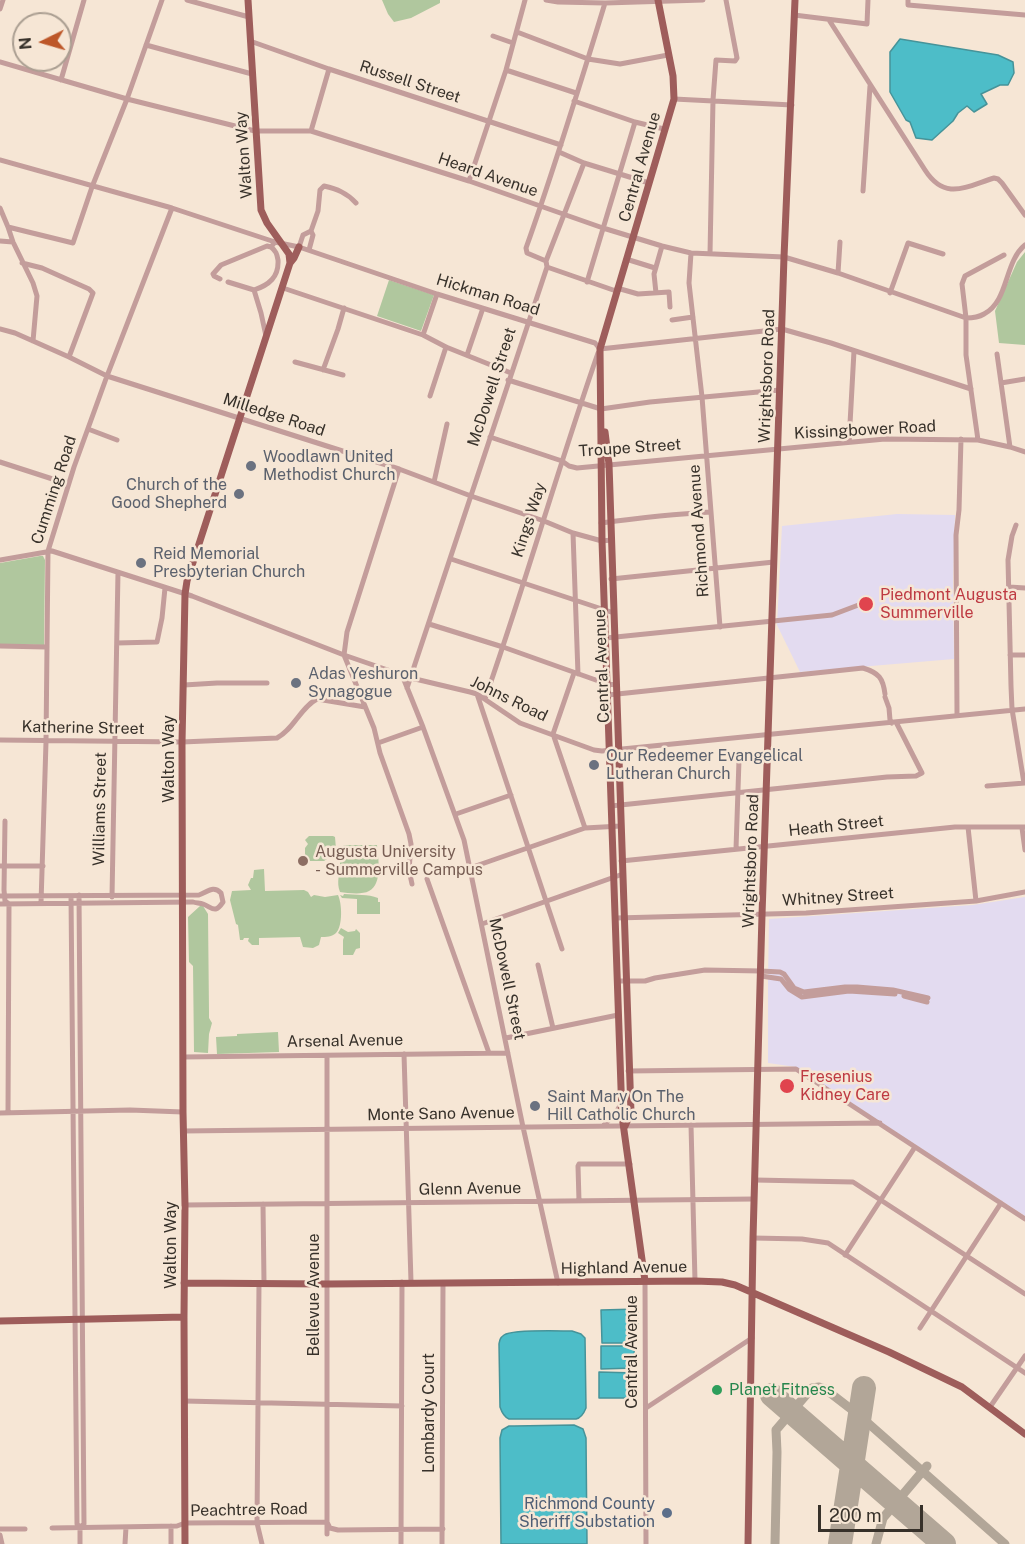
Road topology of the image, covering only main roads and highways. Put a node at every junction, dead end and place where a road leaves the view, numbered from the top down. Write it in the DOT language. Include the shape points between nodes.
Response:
graph roads {
  1 [pos="248,0"];
  2 [pos="658,0"];
  3 [pos="795,0"];
  4 [pos="299,247"];
  5 [pos="290,263"];
  6 [pos="602,410"];
  7 [pos="625,1126"];
  8 [pos="645,1281"];
  9 [pos="184,1283"];
  10 [pos="752,1292"];
  11 [pos="184,1317"];
  12 [pos="0,1321"];
  13 [pos="1025,1434"];
  14 [pos="185,1544"];
  15 [pos="748,1544"];
  1 -- 5 [label="main road, Walton Way" via="261,210 276,244 290,254"];
  2 -- 6 [label="main road, Central Avenue" via="674,99 600,349"];
  3 -- 10 [label="main road, Wrightsboro Road"];
  4 -- 5 [label="main road"];
  5 -- 9 [label="main road, Walton Way" via="185,594"];
  6 -- 7 [label="main road, Central Avenue" via="611,826"];
  6 -- 7 [label="main road, Central Avenue" via="609,464 630,1071 630,1114"];
  7 -- 8 [label="main road, Central Avenue"];
  8 -- 9 [label="main road, Highland Avenue"];
  8 -- 10 [label="main road, Highland Avenue" via="722,1282"];
  9 -- 11 [label="main road, Walton Way"];
  10 -- 13 [label="main road, Highland Avenue" via="941,1377"];
  10 -- 15 [label="main road, Wrightsboro Road"];
  11 -- 12 [label="main road"];
  11 -- 14 [label="main road, Walton Way"];
}
